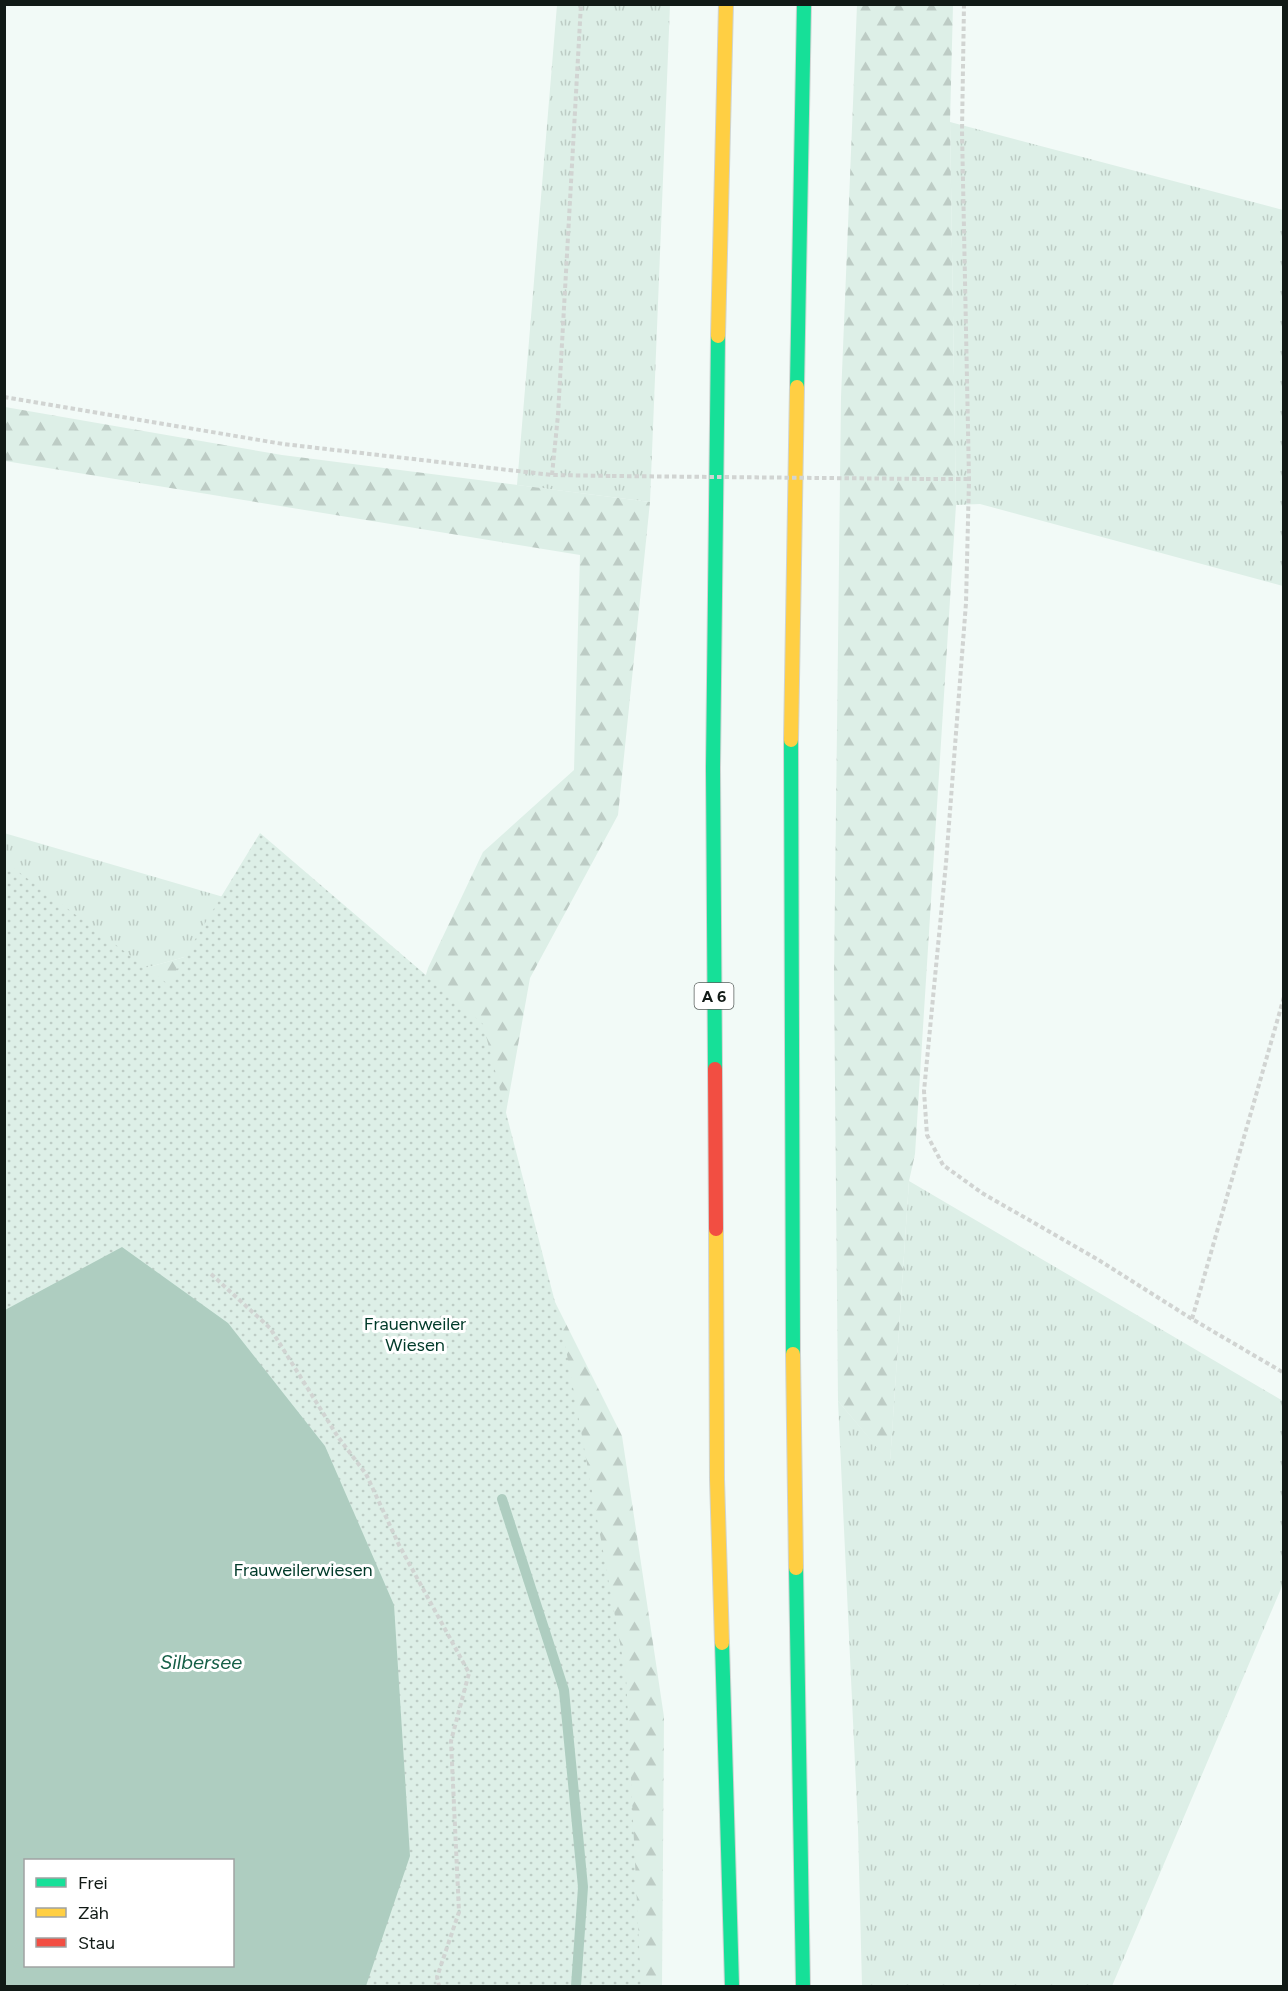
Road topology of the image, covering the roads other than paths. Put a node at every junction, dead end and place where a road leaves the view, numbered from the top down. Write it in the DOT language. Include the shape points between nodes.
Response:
graph roads {
  1 [pos="726,4"];
  2 [pos="804,4"];
  3 [pos="732,1986"];
  4 [pos="803,1986"];
  1 -- 3 [label="highway, A 6" via="713,780 717,1479"];
  2 -- 4 [label="highway" via="790,768 794,1477"];
}
